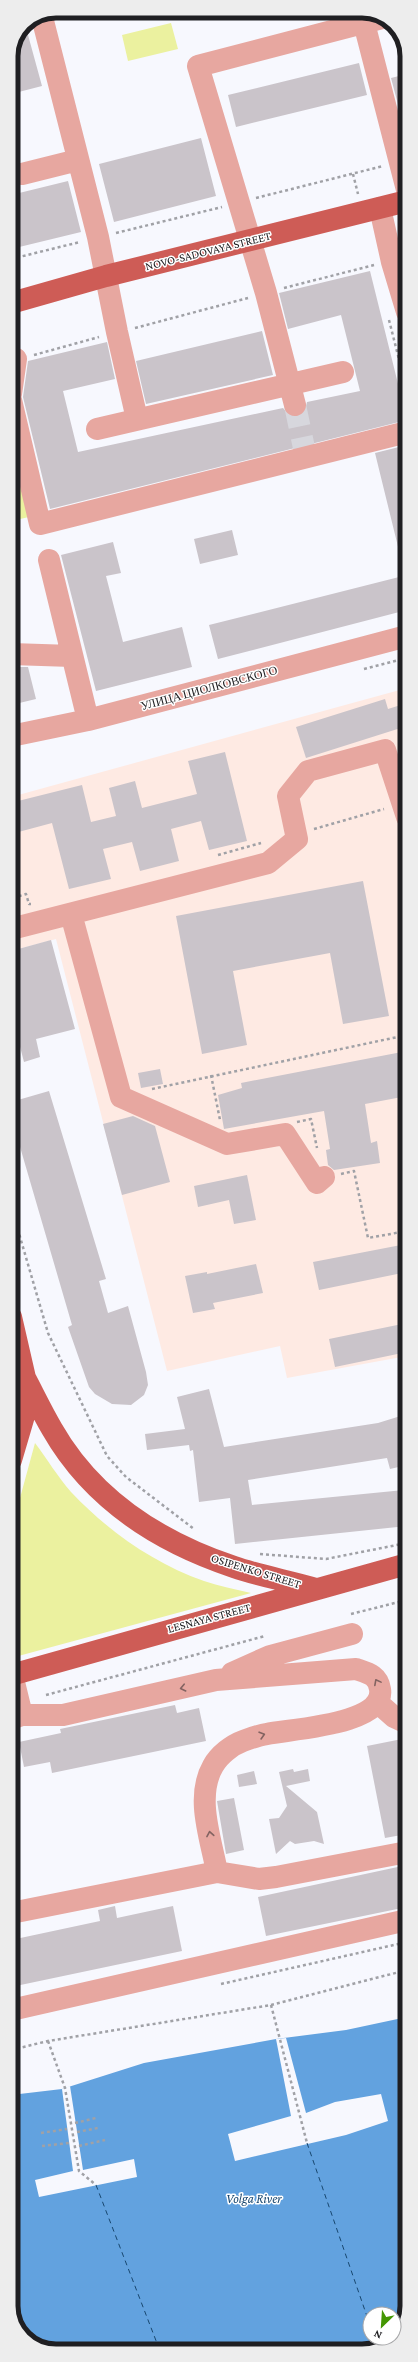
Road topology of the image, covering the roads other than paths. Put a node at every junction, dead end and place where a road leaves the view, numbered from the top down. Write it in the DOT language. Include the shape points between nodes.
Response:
graph roads {
  1 [pos="43,21"];
  2 [pos="373,21"];
  3 [pos="78,160"];
  4 [pos="400,166"];
  5 [pos="22,174"];
  6 [pos="400,204"];
  7 [pos="380,208"];
  8 [pos="249,241"];
  9 [pos="106,276"];
  10 [pos="18,301"];
  11 [pos="397,314"];
  12 [pos="23,358"];
  13 [pos="343,372"];
  14 [pos="18,373"];
  15 [pos="293,395"];
  16 [pos="137,419"];
  17 [pos="97,429"];
  18 [pos="18,430"];
  19 [pos="400,433"];
  20 [pos="49,560"];
  21 [pos="400,638"];
  22 [pos="18,654"];
  23 [pos="72,656"];
  24 [pos="88,720"];
  25 [pos="18,735"];
  26 [pos="400,795"];
  27 [pos="71,914"];
  28 [pos="18,927"];
  29 [pos="324,1177"];
  30 [pos="18,1348"];
  31 [pos="25,1378"];
  32 [pos="18,1436"];
  33 [pos="400,1566"];
  34 [pos="317,1589"];
  35 [pos="350,1625"];
  36 [pos="18,1673"];
  37 [pos="216,1680"];
  38 [pos="377,1702"];
  39 [pos="18,1711"];
  40 [pos="400,1720"];
  41 [pos="400,1853"];
  42 [pos="217,1872"];
  43 [pos="160,1885"];
  44 [pos="18,1912"];
  45 [pos="18,1920"];
  46 [pos="400,1922"];
  47 [pos="18,2008"];
  1 -- 3 [label="street"];
  2 -- 4 [label="street"];
  2 -- 8 [label="street" via="198,66"];
  3 -- 5 [label="street"];
  3 -- 9 [label="street"];
  6 -- 7 [label="main road, NOVO-SADOVAYA STREET"];
  7 -- 8 [label="main road, NOVO-SADOVAYA STREET"];
  7 -- 11 [label="street" via="381,266"];
  8 -- 9 [label="main road, NOVO-SADOVAYA STREET"];
  8 -- 15 [label="street" via="266,293"];
  9 -- 10 [label="main road, NOVO-SADOVAYA STREET"];
  9 -- 16 [label="street"];
  12 -- 14 [label="street"];
  13 -- 15 [label="street"];
  15 -- 16 [label="street"];
  16 -- 17 [label="street"];
  18 -- 19 [label="street" via="40,524 305,452"];
  20 -- 23 [label="street"];
  21 -- 24 [label="street, УЛИЦА ЦИОЛКОВСКОГО"];
  22 -- 23 [label="street"];
  23 -- 24 [label="street"];
  24 -- 25 [label="street, УЛИЦА ЦИОЛКОВСКОГО"];
  26 -- 27 [label="street" via="385,750 308,771 288,796 297,839 268,863"];
  27 -- 28 [label="street"];
  27 -- 29 [label="street" via="120,1097 227,1144 285,1134 317,1183"];
  30 -- 31 [label="main road, OSIPENKO STREET"];
  31 -- 32 [label="main road" via="26,1409"];
  31 -- 34 [label="main road, OSIPENKO STREET" via="52,1430 72,1459 96,1488 134,1519 177,1545 234,1567"];
  33 -- 34 [label="main road, LESNAYA STREET"];
  34 -- 36 [label="main road, LESNAYA STREET"];
  35 -- 37 [label="street"];
  38 -- 37 [label="street, one-way" via="379,1682 373,1675 356,1669"];
  37 -- 39 [label="street, one-way" via="63,1715"];
  38 -- 40 [label="street"];
  42 -- 38 [label="street, one-way" via="204,1790 207,1777 223,1754 242,1741 266,1734 360,1716"];
  41 -- 42 [label="street" via="259,1879"];
  42 -- 43 [label="street"];
  43 -- 44 [label="street" via="148,1884"];
  43 -- 45 [label="street" via="150,1892"];
  46 -- 47 [label="street"];
}
